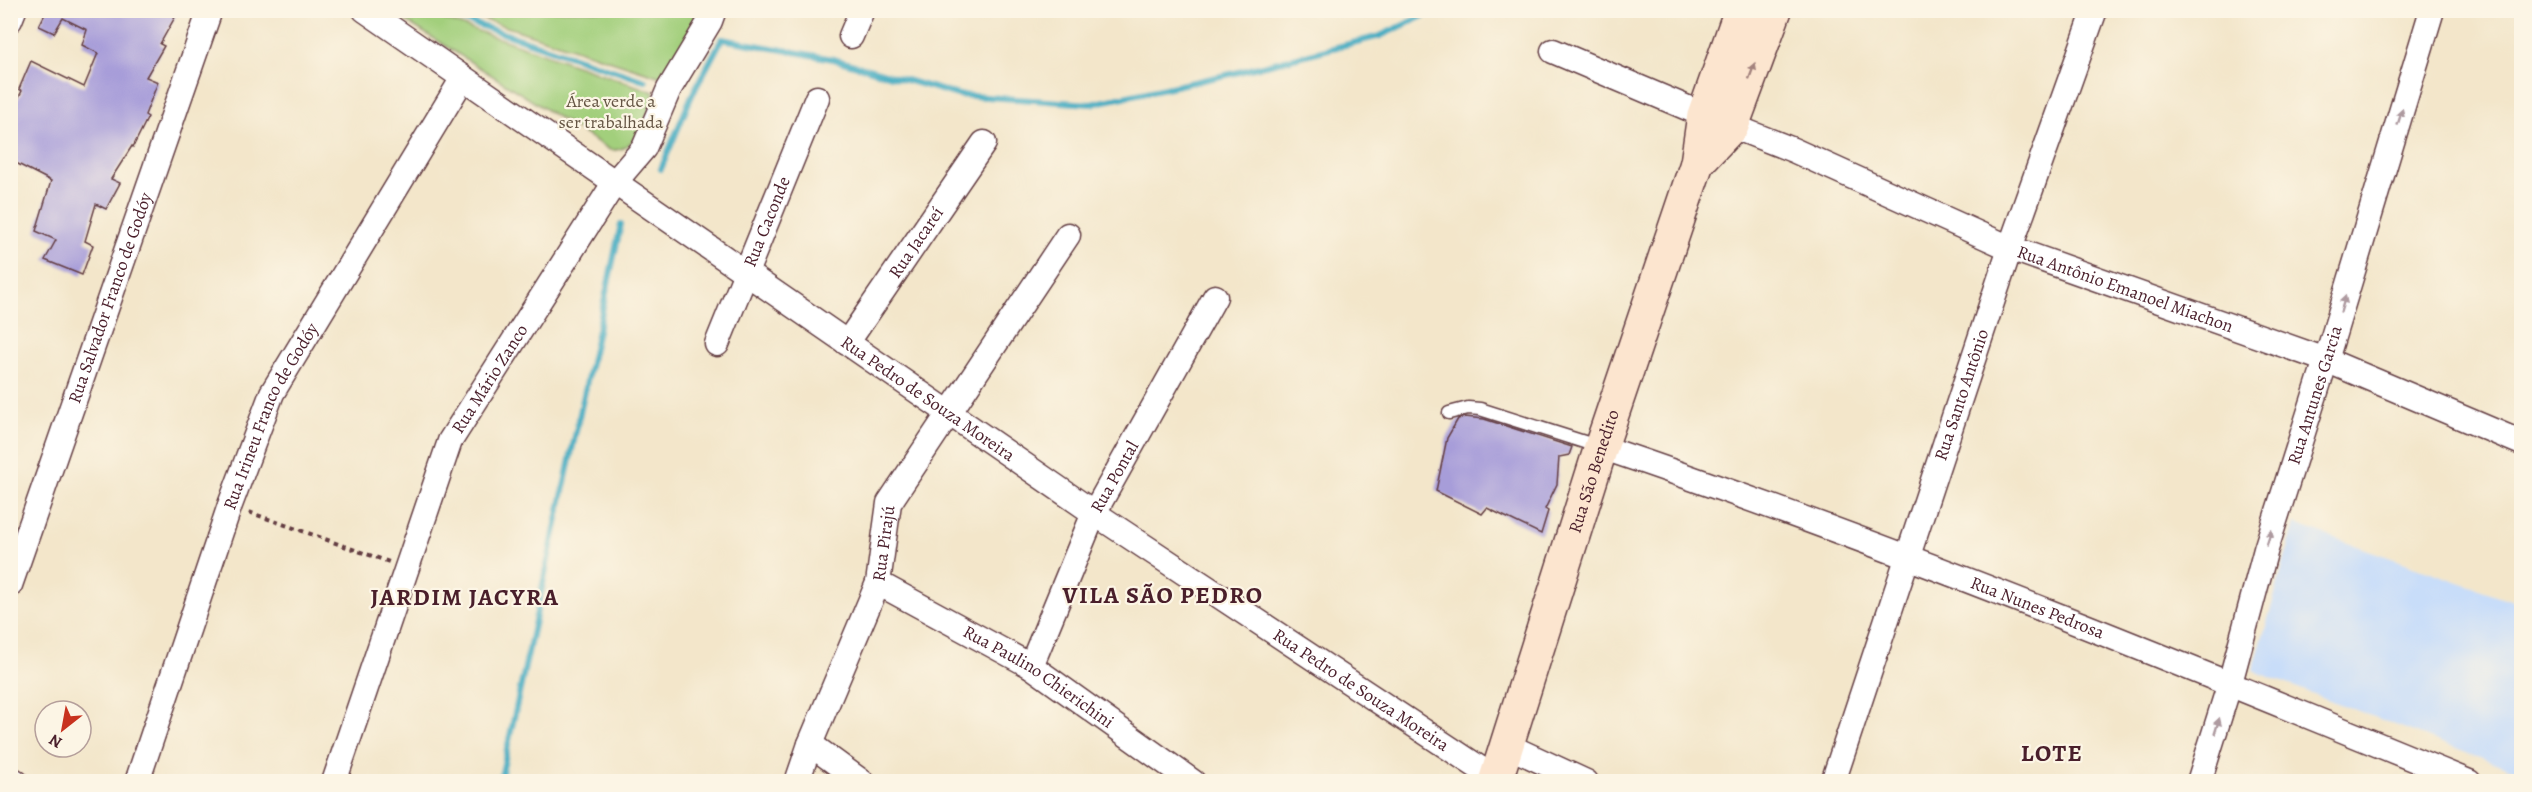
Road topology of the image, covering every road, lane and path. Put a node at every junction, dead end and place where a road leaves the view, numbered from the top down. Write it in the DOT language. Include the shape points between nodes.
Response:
graph roads {
  1 [pos="14,10"];
  2 [pos="210,10"];
  3 [pos="365,10"];
  4 [pos="714,10"];
  5 [pos="862,10"];
  6 [pos="1741,10"];
  7 [pos="1775,10"];
  8 [pos="2095,10"];
  9 [pos="2432,10"];
  10 [pos="10,20"];
  11 [pos="851,36"];
  12 [pos="1553,51"];
  13 [pos="463,78"];
  14 [pos="816,98"];
  15 [pos="1716,112"];
  16 [pos="984,143"];
  17 [pos="615,182"];
  18 [pos="1068,235"];
  19 [pos="2010,248"];
  20 [pos="746,273"];
  21 [pos="1215,297"];
  22 [pos="847,343"];
  23 [pos="717,344"];
  24 [pos="2326,360"];
  25 [pos="1449,413"];
  26 [pos="950,414"];
  27 [pos="2522,443"];
  28 [pos="1601,447"];
  29 [pos="230,505"];
  30 [pos="1094,513"];
  31 [pos="1906,558"];
  32 [pos="407,568"];
  33 [pos="878,583"];
  34 [pos="10,585"];
  35 [pos="1031,666"];
  36 [pos="2230,683"];
  37 [pos="810,744"];
  38 [pos="1506,745"];
  39 [pos="10,778"];
  40 [pos="1496,780"];
  41 [pos="16,782"];
  42 [pos="137,782"];
  43 [pos="334,782"];
  44 [pos="797,782"];
  45 [pos="862,782"];
  46 [pos="1193,782"];
  47 [pos="1586,782"];
  48 [pos="1833,782"];
  49 [pos="2199,782"];
  50 [pos="2469,782"];
  1 -- 10 [label="street"];
  2 -- 34 [label="street, Rua Salvador Franco de Godóy"];
  3 -- 13 [label="street, Rua Pedro de Souza Moreira"];
  4 -- 17 [label="street, Rua Mário Zanco" via="669,89 644,148"];
  5 -- 11 [label="street"];
  6 -- 15 [label="main road, Rua São Benedito"];
  15 -- 7 [label="main road, Rua São Benedito, one-way"];
  8 -- 19 [label="street, Rua Santo Antônio"];
  24 -- 9 [label="street, Rua Antunes Garcia, one-way"];
  12 -- 15 [label="street, Rua Antônio Emanoel Miachon"];
  13 -- 17 [label="street, Rua Pedro de Souza Moreira"];
  13 -- 29 [label="street, Rua Irineu Franco de Godóy" via="272,393"];
  14 -- 20 [label="street, Rua Caconde"];
  15 -- 19 [label="street, Rua Antônio Emanoel Miachon"];
  15 -- 28 [label="main road, Rua São Benedito"];
  16 -- 22 [label="street, Rua Jacareí"];
  17 -- 20 [label="street, Rua Pedro de Souza Moreira"];
  17 -- 32 [label="street, Rua Mário Zanco" via="450,441"];
  18 -- 26 [label="street, Rua Pirajú"];
  19 -- 24 [label="street, Rua Antônio Emanoel Miachon"];
  19 -- 31 [label="street, Rua Santo Antônio"];
  20 -- 22 [label="street, Rua Pedro de Souza Moreira"];
  20 -- 23 [label="street, Rua Caconde"];
  21 -- 30 [label="street, Rua Pontal"];
  22 -- 26 [label="street, Rua Pedro de Souza Moreira"];
  24 -- 27 [label="street, Rua Antônio Emanoel Miachon"];
  36 -- 24 [label="street, Rua Antunes Garcia, one-way" via="2266,549"];
  25 -- 28 [label="lane" via="1480,409"];
  26 -- 30 [label="street, Rua Pedro de Souza Moreira"];
  26 -- 33 [label="street, Rua Pirajú" via="889,503"];
  28 -- 31 [label="street, Rua Nunes Pedrosa"];
  28 -- 38 [label="main road, Rua São Benedito"];
  29 -- 32 [label="path"];
  29 -- 42 [label="street, Rua Irineu Franco de Godóy"];
  30 -- 35 [label="street, Rua Pontal"];
  30 -- 40 [label="street, Rua Pedro de Souza Moreira"];
  31 -- 36 [label="street, Rua Nunes Pedrosa"];
  31 -- 48 [label="street, Rua Santo Antônio"];
  32 -- 43 [label="street, Rua Mário Zanco"];
  33 -- 35 [label="street, Rua Paulino Chierichini"];
  33 -- 37 [label="street, Rua Pirajú"];
  35 -- 46 [label="street, Rua Paulino Chierichini"];
  49 -- 36 [label="street, Rua Antunes Garcia, one-way"];
  36 -- 50 [label="street, Rua Nunes Pedrosa"];
  37 -- 44 [label="street, Rua Pirajú"];
  37 -- 45 [label="street"];
  38 -- 40 [label="main road, Rua São Benedito"];
  38 -- 47 [label="street"];
  39 -- 41 [label="street"];
}
